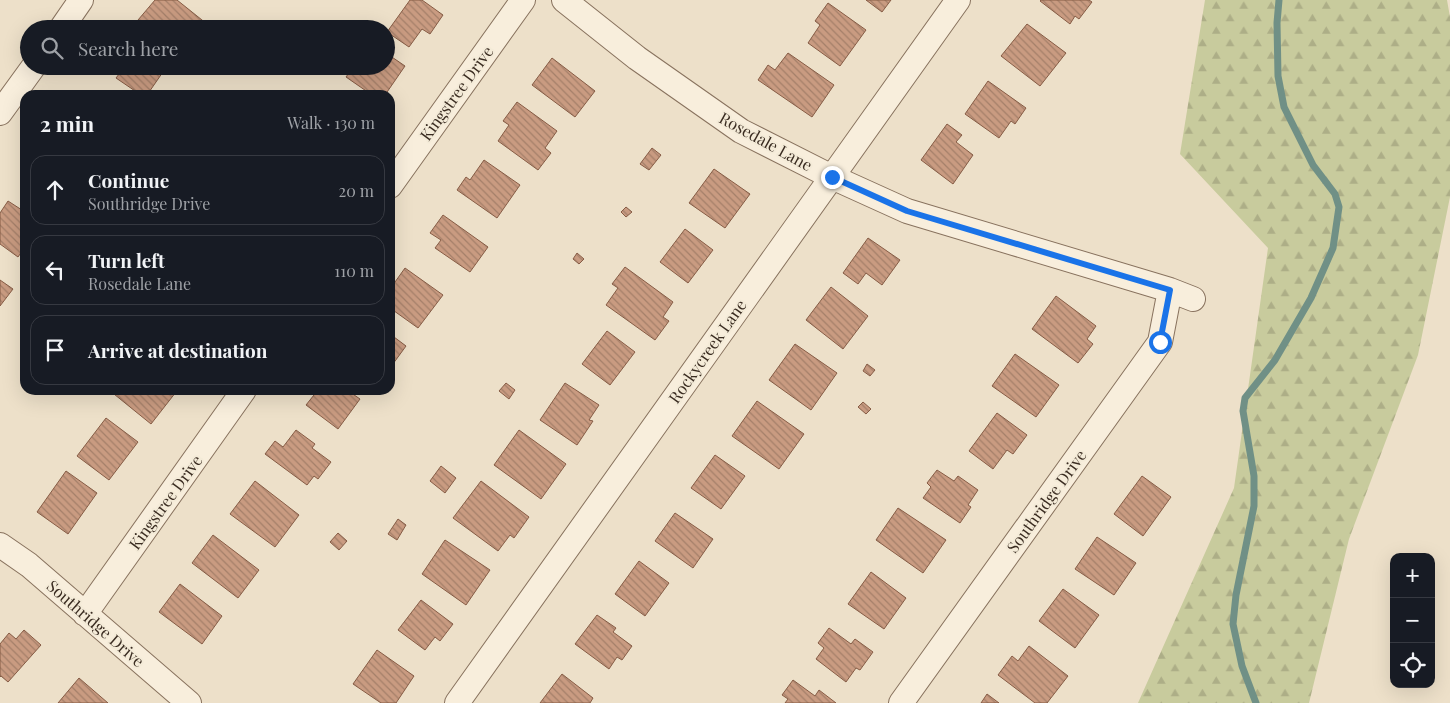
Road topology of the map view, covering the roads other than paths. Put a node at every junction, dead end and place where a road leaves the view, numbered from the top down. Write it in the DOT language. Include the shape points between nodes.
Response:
graph roads {
  1 [pos="81,0"];
  2 [pos="523,0"];
  3 [pos="564,0"];
  4 [pos="958,0"];
  5 [pos="67,20"];
  6 [pos="27,75"];
  7 [pos="0,113"];
  8 [pos="832,177"];
  9 [pos="395,179"];
  10 [pos="1170,290"];
  11 [pos="1193,299"];
  12 [pos="240,395"];
  13 [pos="0,545"];
  14 [pos="85,614"];
  15 [pos="189,703"];
  16 [pos="457,703"];
  17 [pos="901,703"];
  1 -- 5 [label="street"];
  2 -- 9 [label="street, Kingstree Drive"];
  3 -- 8 [label="street, Rosedale Lane" via="637,58 741,131"];
  4 -- 8 [label="street, Rockycreek Lane"];
  6 -- 7 [label="street"];
  8 -- 10 [label="street, Rosedale Lane" via="907,211"];
  8 -- 16 [label="street, Rockycreek Lane"];
  10 -- 11 [label="street, Rosedale Lane"];
  10 -- 17 [label="street, Southridge Drive" via="1160,342"];
  12 -- 14 [label="street, Kingstree Drive"];
  13 -- 14 [label="street, Southridge Drive" via="29,565"];
  14 -- 15 [label="street, Southridge Drive"];
}
